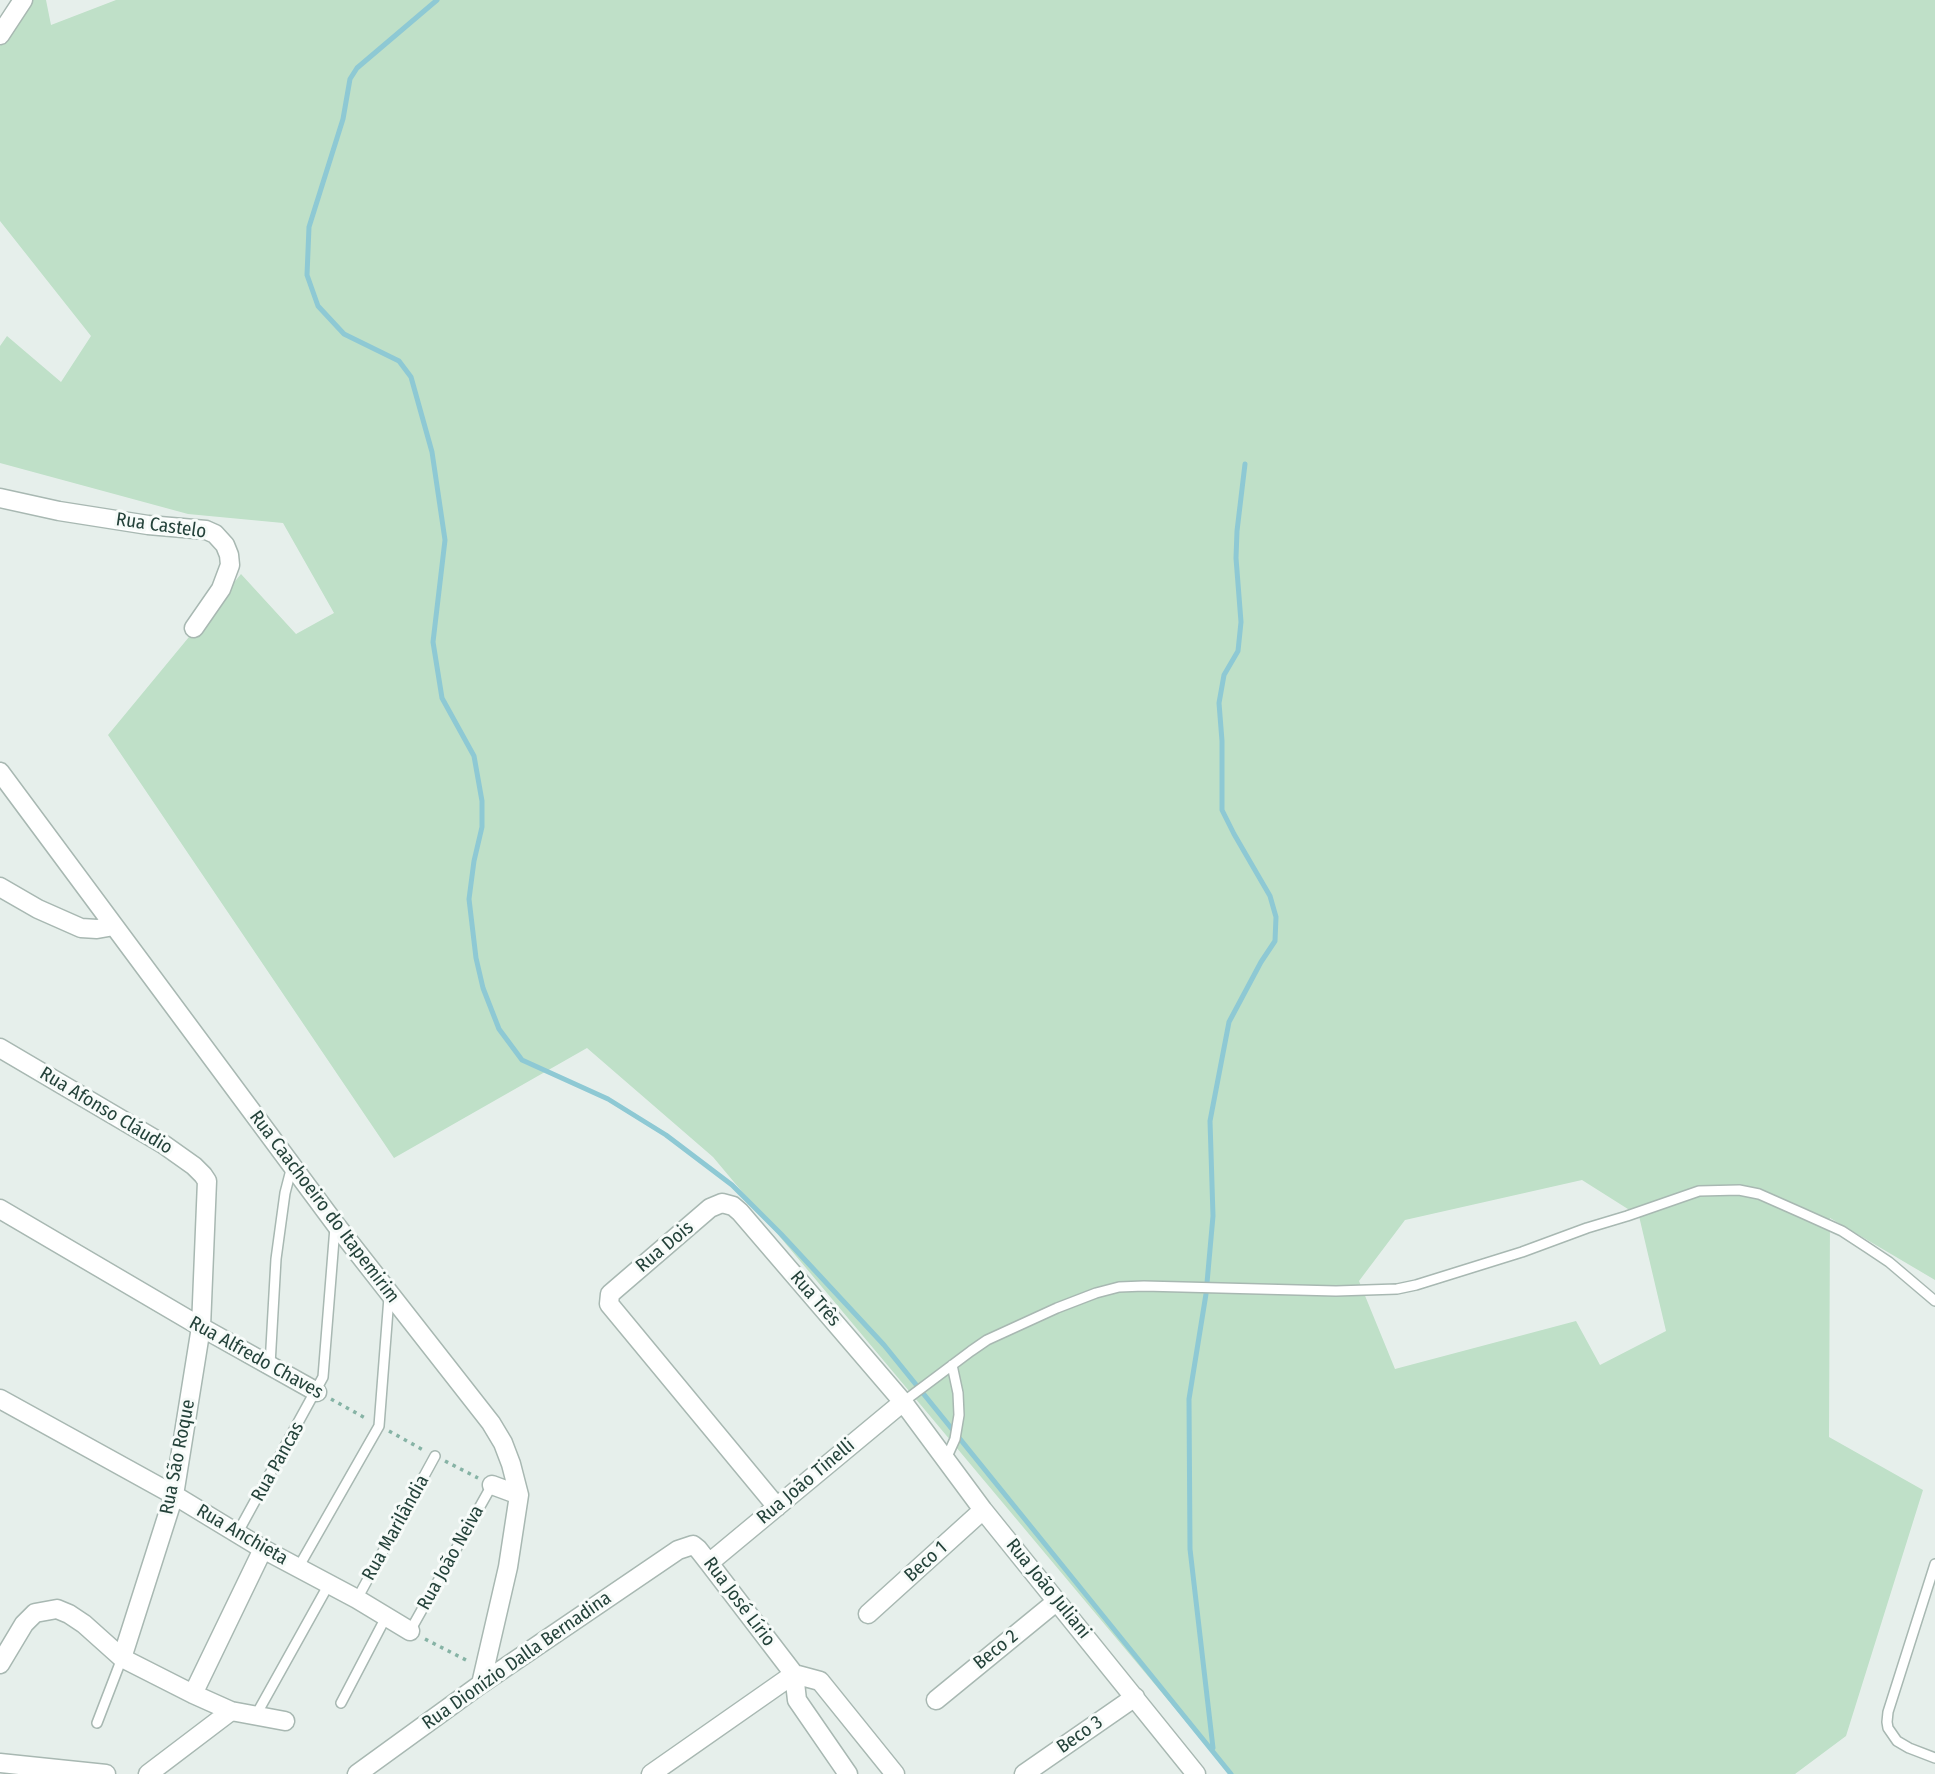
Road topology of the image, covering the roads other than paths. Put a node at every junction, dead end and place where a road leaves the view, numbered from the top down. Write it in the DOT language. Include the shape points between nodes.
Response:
graph roads {
  1 [pos="23,0"];
  2 [pos="0,35"];
  3 [pos="0,498"];
  4 [pos="194,628"];
  5 [pos="0,772"];
  6 [pos="0,887"];
  7 [pos="114,926"];
  8 [pos="0,1048"];
  9 [pos="292,1165"];
  10 [pos="206,1181"];
  11 [pos="722,1203"];
  12 [pos="0,1209"];
  13 [pos="335,1225"];
  14 [pos="389,1295"];
  15 [pos="1935,1301"];
  16 [pos="201,1327"];
  17 [pos="270,1365"];
  18 [pos="952,1365"];
  19 [pos="317,1392"];
  20 [pos="0,1399"];
  21 [pos="903,1402"];
  22 [pos="435,1456"];
  23 [pos="946,1459"];
  24 [pos="492,1485"];
  25 [pos="174,1495"];
  26 [pos="519,1495"];
  27 [pos="777,1507"];
  28 [pos="983,1510"];
  29 [pos="238,1532"];
  30 [pos="263,1549"];
  31 [pos="678,1550"];
  32 [pos="709,1563"];
  33 [pos="1935,1564"];
  34 [pos="298,1568"];
  35 [pos="329,1584"];
  36 [pos="357,1599"];
  37 [pos="1057,1601"];
  38 [pos="868,1614"];
  39 [pos="386,1617"];
  40 [pos="410,1631"];
  41 [pos="122,1658"];
  42 [pos="0,1664"];
  43 [pos="793,1674"];
  44 [pos="483,1677"];
  45 [pos="193,1695"];
  46 [pos="1135,1697"];
  47 [pos="936,1700"];
  48 [pos="341,1703"];
  49 [pos="231,1711"];
  50 [pos="256,1715"];
  51 [pos="285,1721"];
  52 [pos="97,1723"];
  53 [pos="1935,1758"];
  54 [pos="0,1763"];
  55 [pos="75,1773"];
  56 [pos="106,1774"];
  57 [pos="148,1774"];
  58 [pos="357,1774"];
  59 [pos="651,1774"];
  60 [pos="848,1774"];
  61 [pos="895,1774"];
  62 [pos="1024,1774"];
  63 [pos="1196,1774"];
  1 -- 2 [label="street"];
  3 -- 4 [label="street, Rua Castelo" via="215,534 225,545 230,565 221,589"];
  5 -- 7 [label="street, Rua Caachoeiro do Itapemirim"];
  6 -- 7 [label="street" via="80,928"];
  7 -- 9 [label="street, Rua Caachoeiro do Itapemirim"];
  8 -- 10 [label="street, Rua Afonso Cláudio" via="163,1144 194,1166"];
  9 -- 13 [label="street, Rua Caachoeiro do Itapemirim"];
  9 -- 17 [label="lane" via="275,1259"];
  10 -- 16 [label="street, Rua São Roque"];
  11 -- 21 [label="street, Rua Três" via="740,1213"];
  11 -- 27 [label="street, Rua Dois" via="710,1208 610,1294 610,1304"];
  12 -- 16 [label="street, Rua Alfredo Chaves"];
  13 -- 14 [label="street, Rua Caachoeiro do Itapemirim"];
  13 -- 19 [label="lane, Rua Pancas" via="325,1368"];
  14 -- 26 [label="street, Rua Caachoeiro do Itapemirim" via="491,1423 503,1443"];
  14 -- 34 [label="lane" via="379,1426"];
  15 -- 18 [label="lane" via="1842,1231 1759,1194 1722,1189 1699,1191 1397,1289 1119,1287 1020,1325"];
  16 -- 17 [label="street, Rua Alfredo Chaves"];
  16 -- 25 [label="street, Rua São Roque"];
  17 -- 19 [label="street, Rua Alfredo Chaves"];
  18 -- 21 [label="lane"];
  18 -- 23 [label="lane" via="959,1415"];
  19 -- 29 [label="lane, Rua Pancas"];
  20 -- 25 [label="street, Rua Anchieta"];
  21 -- 23 [label="street, Rua João Juliani"];
  21 -- 27 [label="street, Rua João Tinelli"];
  22 -- 36 [label="lane, Rua Marilândia"];
  23 -- 28 [label="street, Rua João Juliani"];
  24 -- 26 [label="street"];
  24 -- 40 [label="lane, Rua João Neiva"];
  25 -- 29 [label="street, Rua Anchieta"];
  25 -- 41 [label="street, Rua São Roque"];
  26 -- 44 [label="street, Rua Caachoeiro do Itapemirim"];
  27 -- 32 [label="street, Rua João Tinelli"];
  28 -- 37 [label="street, Rua João Juliani"];
  28 -- 38 [label="street, Beco 1"];
  29 -- 30 [label="street, Rua Anchieta"];
  30 -- 34 [label="street, Rua Anchieta"];
  30 -- 45 [label="street"];
  31 -- 32 [label="street, Rua José Lírio" via="693,1545"];
  31 -- 44 [label="street, Rua Dionízio Dalla Bernadina"];
  32 -- 43 [label="street, Rua José Lírio"];
  33 -- 53 [label="lane" via="1887,1721 1897,1741"];
  34 -- 35 [label="street, Rua Anchieta"];
  35 -- 36 [label="street, Rua Anchieta"];
  35 -- 50 [label="lane"];
  36 -- 39 [label="street, Rua Anchieta"];
  37 -- 46 [label="street, Rua João Juliani"];
  37 -- 47 [label="street, Beco 2"];
  39 -- 40 [label="street, Rua Anchieta"];
  39 -- 48 [label="lane"];
  41 -- 42 [label="street" via="101,1637 57,1609 35,1614 24,1624"];
  41 -- 45 [label="street"];
  41 -- 52 [label="lane, Rua São Roque"];
  43 -- 59 [label="street"];
  43 -- 60 [label="street, Rua José Lírio" via="797,1700"];
  43 -- 61 [label="street" via="820,1681"];
  44 -- 58 [label="street, Rua Dionízio Dalla Bernadina"];
  45 -- 49 [label="street"];
  46 -- 62 [label="street, Beco 3"];
  46 -- 63 [label="street, Rua João Juliani"];
  49 -- 50 [label="street"];
  49 -- 57 [label="street"];
  50 -- 51 [label="street"];
  54 -- 55 [label="street"];
  55 -- 56 [label="street"];
}
